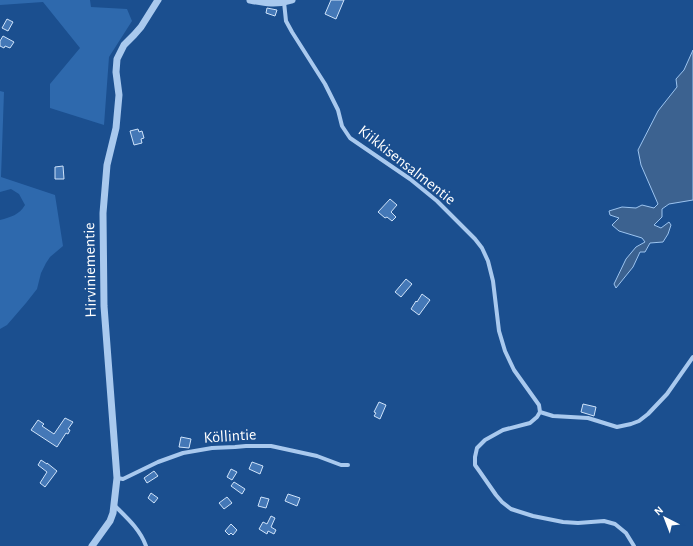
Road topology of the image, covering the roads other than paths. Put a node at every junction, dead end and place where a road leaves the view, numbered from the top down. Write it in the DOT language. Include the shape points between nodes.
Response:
graph roads {
  1 [pos="158,0"];
  2 [pos="250,0"];
  3 [pos="292,0"];
  4 [pos="284,2"];
  5 [pos="693,357"];
  6 [pos="540,412"];
  7 [pos="348,465"];
  8 [pos="117,478"];
  9 [pos="114,504"];
  10 [pos="92,546"];
  11 [pos="146,546"];
  12 [pos="634,546"];
  1 -- 8 [label="street, Hirviniementie" via="124,45 117,59 116,128 105,183 104,306"];
  2 -- 4 [label="street" via="266,3"];
  3 -- 4 [label="street"];
  4 -- 6 [label="street, Kiikkisensalmentie" via="286,21 325,84 338,110 342,126 350,138 426,191 482,248 493,281 499,331 505,351 514,370 539,405"];
  5 -- 6 [label="street" via="667,394 648,414 631,424 617,427 588,418 553,416"];
  6 -- 12 [label="street" via="530,423 503,430 485,440 477,448 475,465 496,495 511,509 533,516 562,522 604,521 615,524 626,533"];
  7 -- 8 [label="street, Köllintie" via="271,446 246,446 183,453 123,479"];
  8 -- 9 [label="street, Hirviniementie"];
  9 -- 10 [label="street, Hirviniementie" via="110,521"];
  9 -- 11 [label="street" via="144,539"];
}
